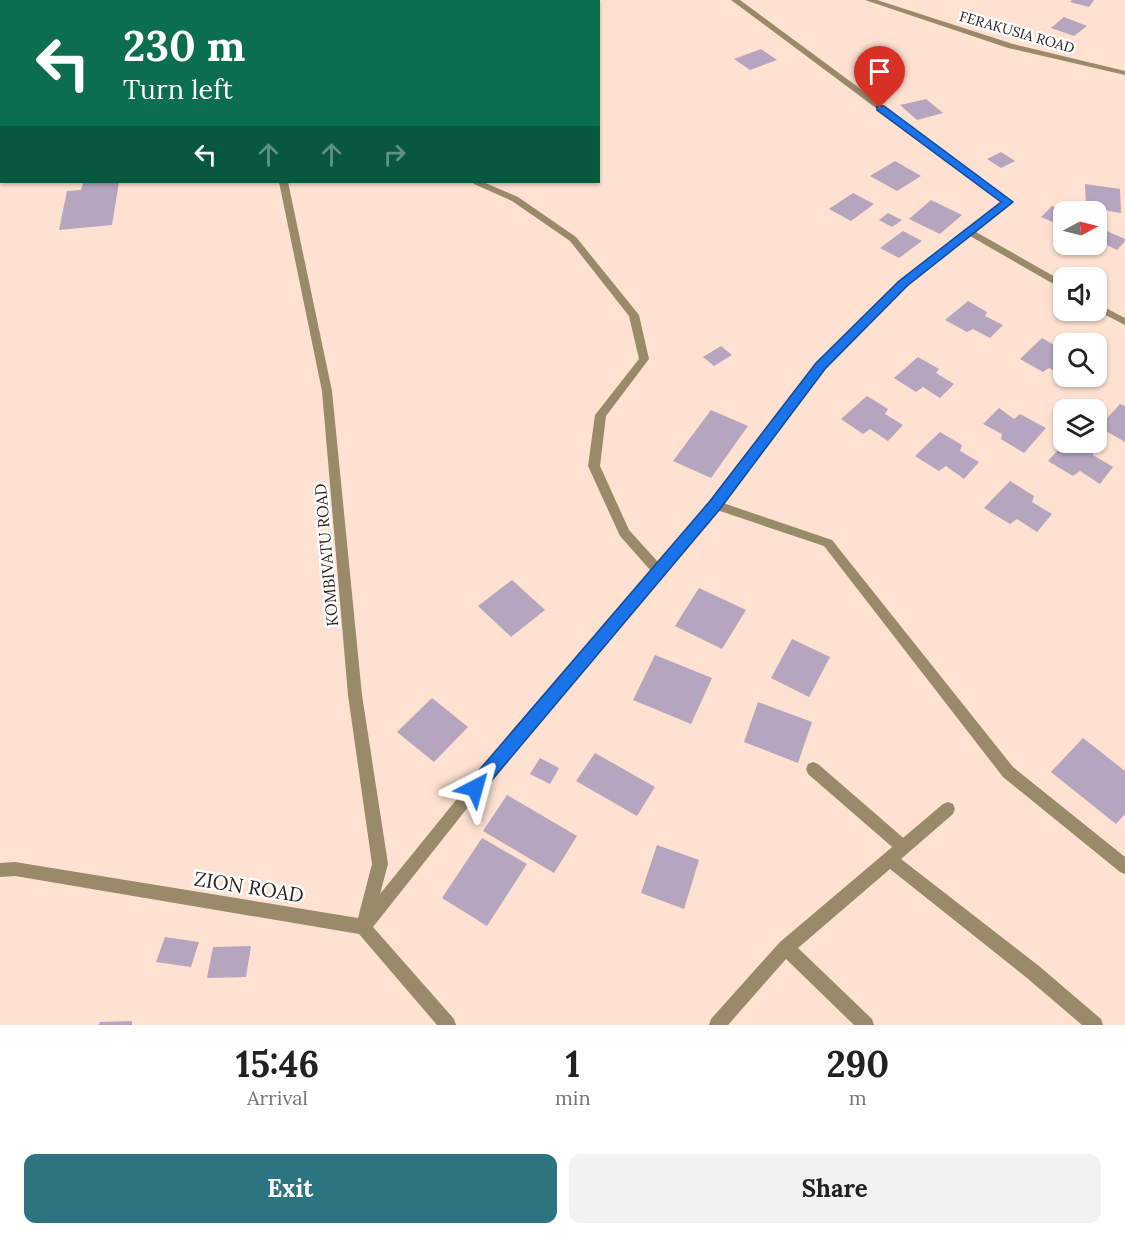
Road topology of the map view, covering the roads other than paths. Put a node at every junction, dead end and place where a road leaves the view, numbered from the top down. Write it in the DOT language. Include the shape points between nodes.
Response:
graph roads {
  1 [pos="735,0"];
  2 [pos="869,0"];
  3 [pos="1125,73"];
  4 [pos="283,183"];
  5 [pos="479,183"];
  6 [pos="969,232"];
  7 [pos="1053,281"];
  8 [pos="1107,312"];
  9 [pos="1125,322"];
  10 [pos="715,505"];
  11 [pos="659,571"];
  12 [pos="813,769"];
  13 [pos="948,809"];
  14 [pos="903,847"];
  15 [pos="889,859"];
  16 [pos="1125,867"];
  17 [pos="0,870"];
  18 [pos="363,927"];
  19 [pos="786,948"];
  20 [pos="448,1025"];
  21 [pos="717,1025"];
  22 [pos="866,1025"];
  23 [pos="1095,1025"];
  1 -- 6 [label="street" via="1008,202"];
  2 -- 3 [label="street, FERAKUSIA ROAD" via="1011,46"];
  4 -- 18 [label="street, KOMBIVATU ROAD" via="327,392 355,694 381,864"];
  5 -- 11 [label="street" via="515,199 573,239 634,315 644,359 601,415 594,466 624,533"];
  6 -- 7 [label="street"];
  6 -- 10 [label="street" via="903,283 821,366"];
  8 -- 9 [label="street"];
  10 -- 11 [label="street"];
  10 -- 16 [label="street" via="828,543 1008,772"];
  11 -- 18 [label="street" via="517,735"];
  12 -- 14 [label="street"];
  13 -- 14 [label="street"];
  14 -- 15 [label="street"];
  15 -- 19 [label="street"];
  15 -- 23 [label="street"];
  17 -- 18 [label="street, ZION ROAD" via="15,869"];
  18 -- 20 [label="street"];
  19 -- 21 [label="street"];
  19 -- 22 [label="street"];
}
